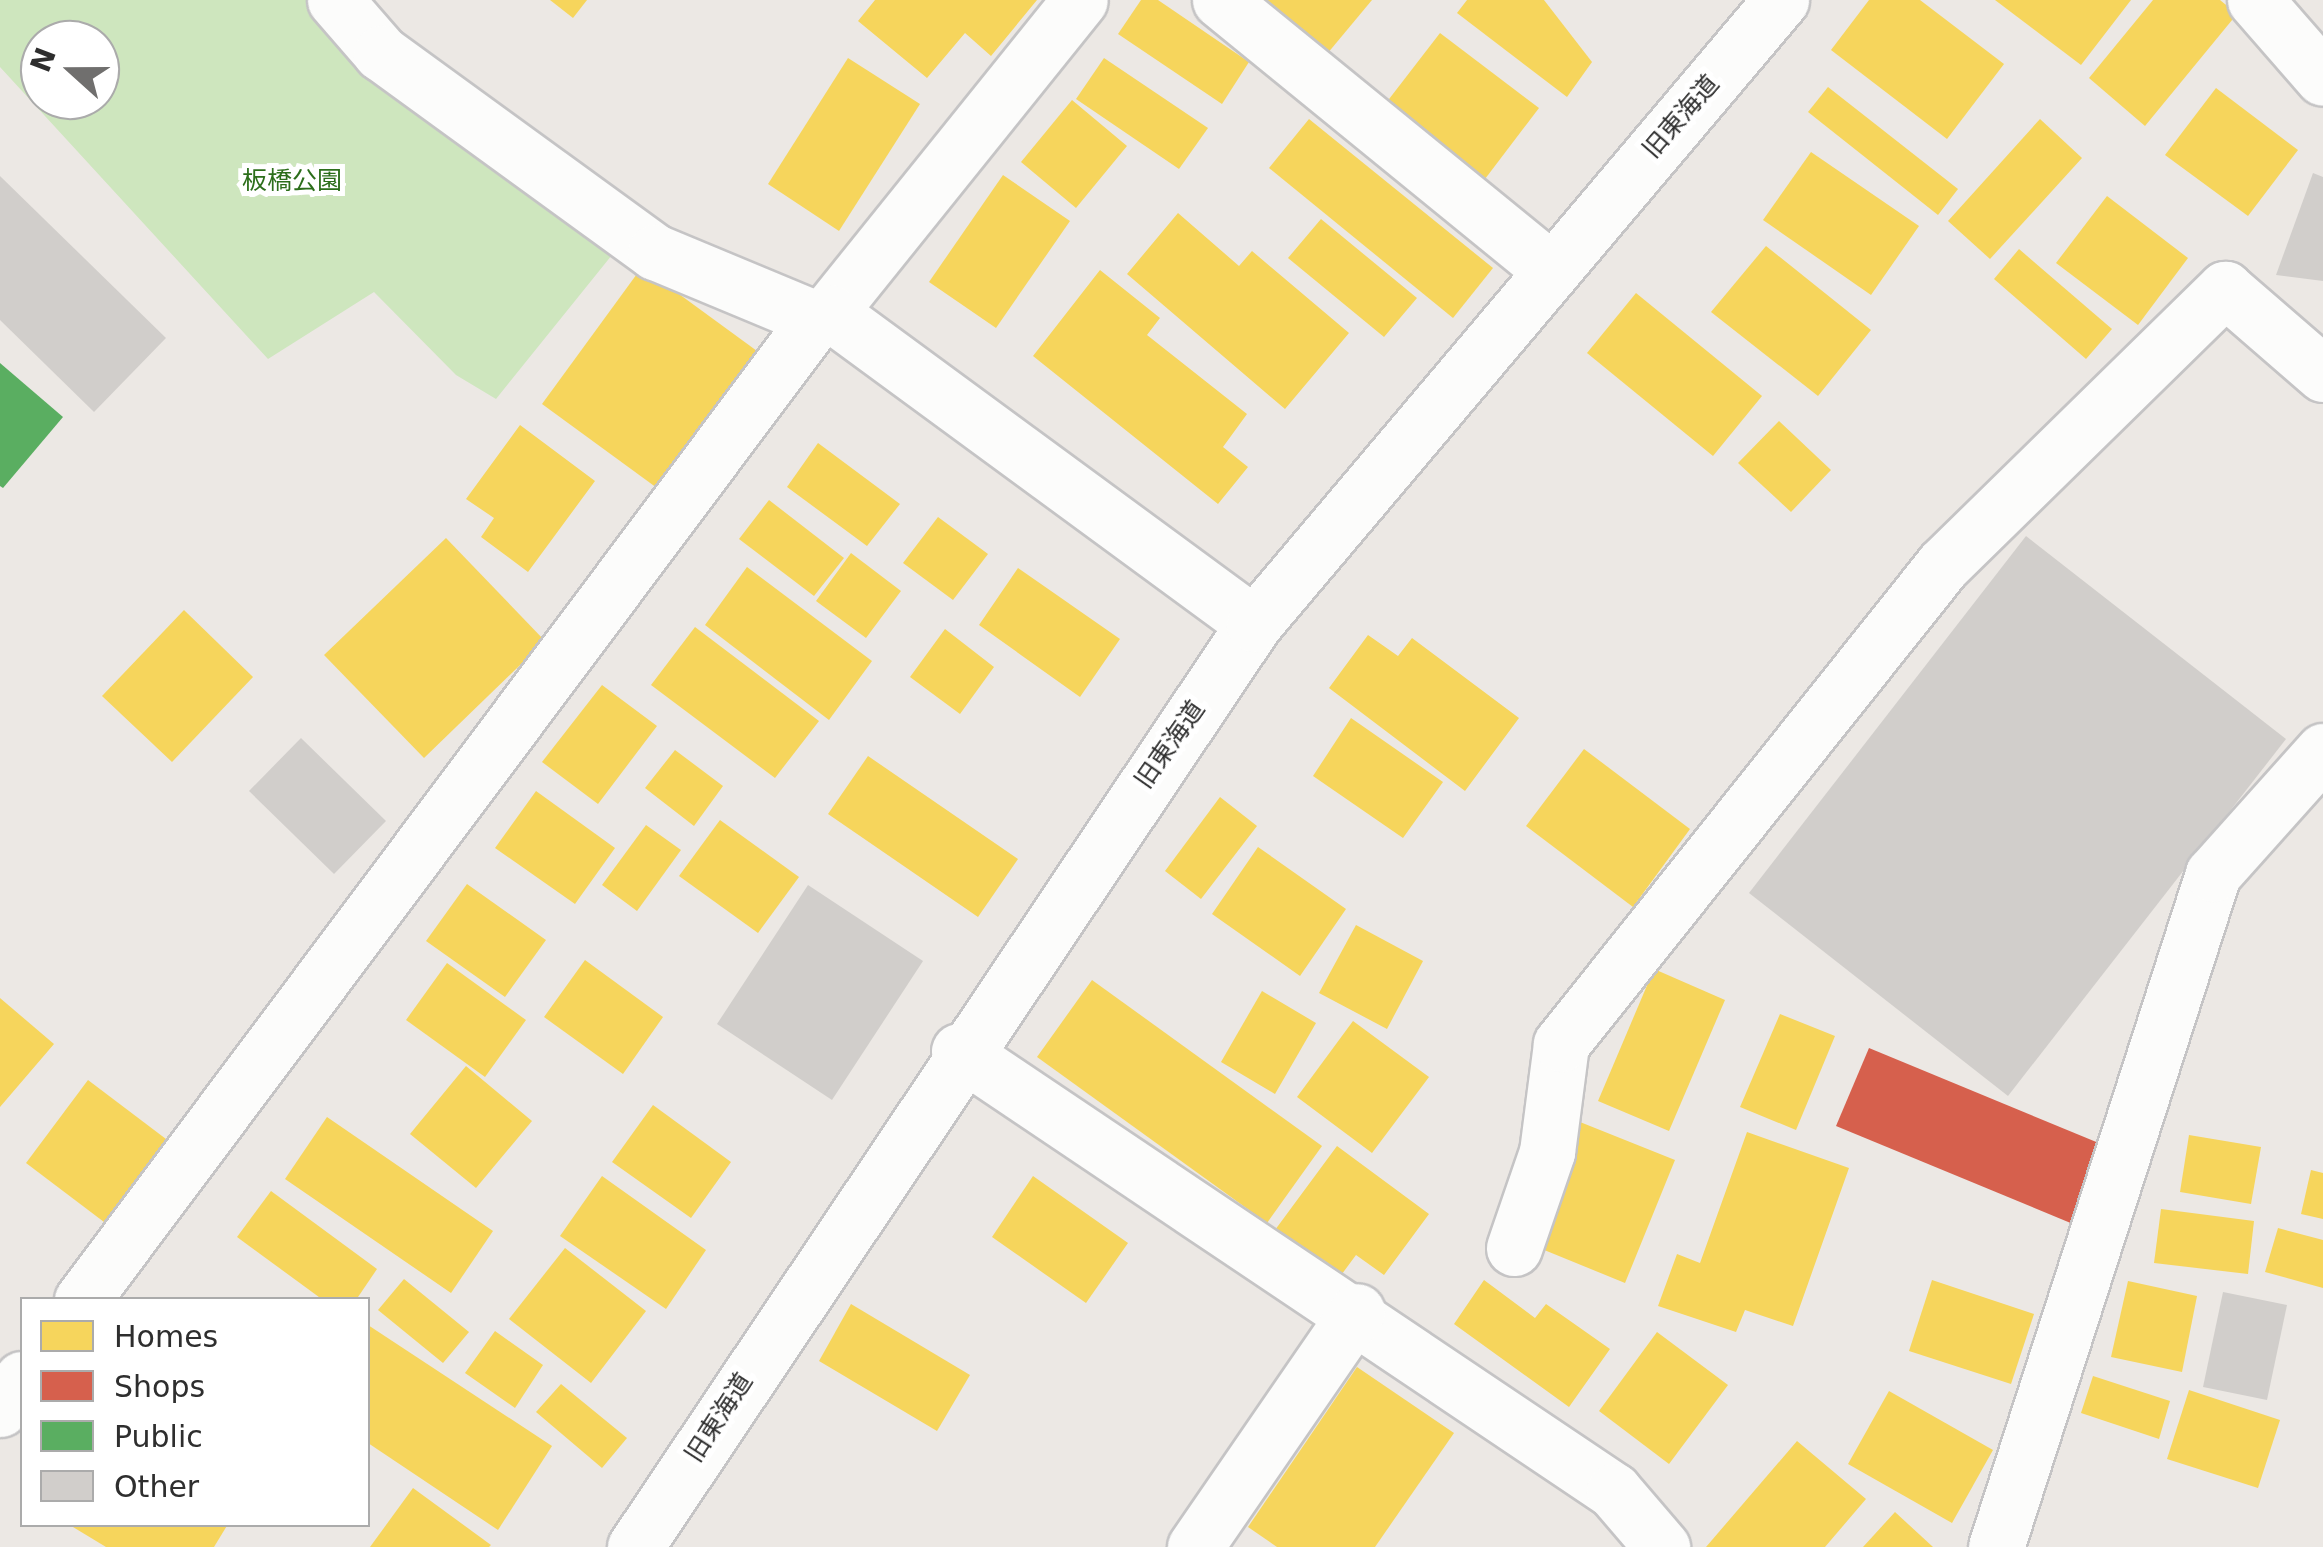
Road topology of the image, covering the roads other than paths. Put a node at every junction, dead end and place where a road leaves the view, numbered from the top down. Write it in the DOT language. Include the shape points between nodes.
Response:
graph roads {
  1 [pos="335,0"];
  2 [pos="1080,0"];
  3 [pos="1220,0"];
  4 [pos="1781,0"];
  5 [pos="2255,0"];
  6 [pos="2323,78"];
  7 [pos="1550,269"];
  8 [pos="822,315"];
  9 [pos="2323,374"];
  10 [pos="1254,624"];
  11 [pos="2323,751"];
  12 [pos="960,1051"];
  13 [pos="1514,1248"];
  14 [pos="84,1297"];
  15 [pos="1357,1311"];
  16 [pos="20,1382"];
  17 [pos="0,1409"];
  18 [pos="635,1547"];
  19 [pos="1195,1547"];
  20 [pos="1662,1547"];
  21 [pos="1996,1547"];
  1 -- 8 [label="street" via="381,53 655,252"];
  2 -- 8 [label="street"];
  3 -- 7 [label="street"];
  4 -- 7 [label="street, 旧東海道"];
  5 -- 6 [label="street"];
  7 -- 10 [label="street, 旧東海道"];
  8 -- 10 [label="street"];
  8 -- 14 [label="street"];
  9 -- 13 [label="street" via="2225,289 1942,565 1561,1044 1547,1152"];
  10 -- 12 [label="street, 旧東海道"];
  11 -- 21 [label="street" via="2213,874"];
  12 -- 15 [label="street"];
  12 -- 18 [label="street, 旧東海道"];
  15 -- 19 [label="street"];
  15 -- 20 [label="street" via="1614,1491"];
  16 -- 17 [label="street"];
}
